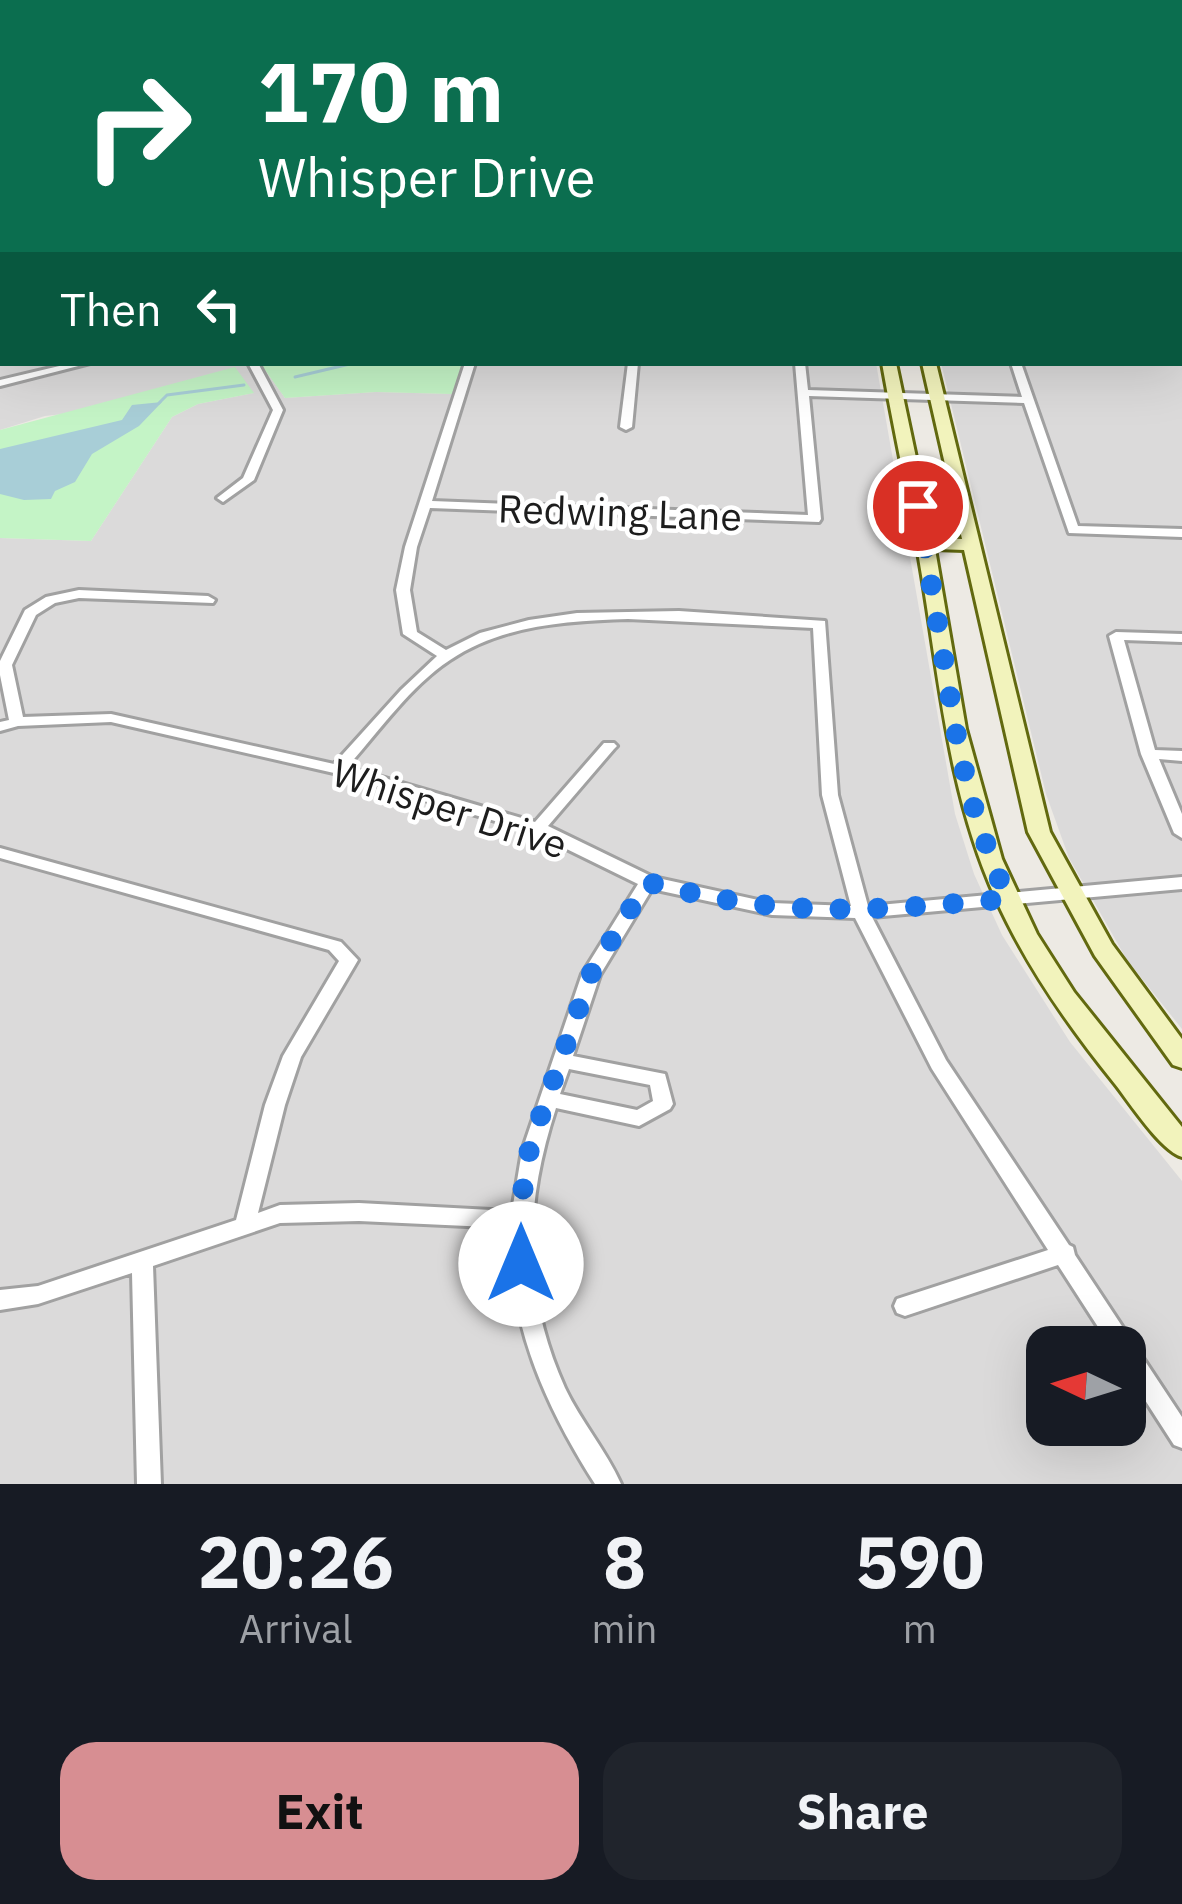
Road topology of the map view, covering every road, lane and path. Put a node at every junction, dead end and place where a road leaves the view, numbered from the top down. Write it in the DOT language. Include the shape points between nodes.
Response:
graph roads {
  1 [pos="18,366"];
  2 [pos="72,366"];
  3 [pos="255,366"];
  4 [pos="469,366"];
  5 [pos="633,366"];
  6 [pos="800,366"];
  7 [pos="890,366"];
  8 [pos="929,366"];
  9 [pos="1017,366"];
  10 [pos="27,376"];
  11 [pos="0,382"];
  12 [pos="803,393"];
  13 [pos="895,396"];
  14 [pos="938,397"];
  15 [pos="1028,400"];
  16 [pos="626,427"];
  17 [pos="223,498"];
  18 [pos="426,504"];
  19 [pos="1182,533"];
  20 [pos="925,543"];
  21 [pos="974,545"];
  22 [pos="208,600"];
  23 [pos="1182,638"];
  24 [pos="446,656"];
  25 [pos="8,724"];
  26 [pos="609,746"];
  27 [pos="1149,754"];
  28 [pos="1182,756"];
  29 [pos="337,769"];
  30 [pos="538,828"];
  31 [pos="1182,833"];
  32 [pos="0,854"];
  33 [pos="647,882"];
  34 [pos="1182,884"];
  35 [pos="1068,893"];
  36 [pos="1007,899"];
  37 [pos="861,912"];
  38 [pos="1182,1058"];
  39 [pos="562,1061"];
  40 [pos="549,1099"];
  41 [pos="1182,1146"];
  42 [pos="518,1220"];
  43 [pos="247,1221"];
  44 [pos="1066,1253"];
  45 [pos="142,1262"];
  46 [pos="0,1300"];
  47 [pos="905,1306"];
  48 [pos="1182,1437"];
  49 [pos="149,1484"];
  50 [pos="609,1484"];
  1 -- 10 [label="street"];
  2 -- 10 [label="street"];
  3 -- 17 [label="street" via="278,410 248,480"];
  4 -- 18 [label="street"];
  5 -- 16 [label="street"];
  6 -- 12 [label="street"];
  7 -- 13 [label="main road"];
  8 -- 14 [label="main road"];
  9 -- 15 [label="street"];
  10 -- 11 [label="street"];
  12 -- 13 [label="street"];
  12 -- 18 [label="street, Redwing Lane" via="815,519"];
  13 -- 14 [label="street"];
  13 -- 20 [label="main road"];
  14 -- 15 [label="street"];
  14 -- 21 [label="main road"];
  15 -- 19 [label="street" via="1073,530"];
  18 -- 24 [label="street" via="403,590 410,634"];
  20 -- 21 [label="main road"];
  20 -- 36 [label="main road" via="959,750"];
  21 -- 35 [label="main road" via="1023,778"];
  22 -- 25 [label="street" via="51,599 30,613 4,665"];
  23 -- 27 [label="street" via="1116,636"];
  24 -- 29 [label="street"];
  24 -- 37 [label="street" via="510,628 592,614 820,624 830,795"];
  25 -- 29 [label="street, Whisper Drive" via="111,718"];
  26 -- 30 [label="street"];
  27 -- 28 [label="street"];
  27 -- 31 [label="street"];
  29 -- 30 [label="street, Whisper Drive"];
  30 -- 33 [label="street, Whisper Drive"];
  32 -- 43 [label="street" via="335,946 349,960 292,1056"];
  33 -- 37 [label="street, Whisper Drive" via="772,909"];
  33 -- 39 [label="street" via="591,974"];
  34 -- 35 [label="street, Whisper Drive"];
  35 -- 36 [label="street, Whisper Drive"];
  35 -- 38 [label="main road" via="1116,975"];
  36 -- 37 [label="street, Whisper Drive"];
  36 -- 41 [label="main road" via="1102,1054"];
  37 -- 44 [label="street" via="939,1064"];
  39 -- 40 [label="street"];
  39 -- 40 [label="street" via="658,1079 663,1104 639,1118"];
  40 -- 42 [label="street" via="530,1146"];
  42 -- 43 [label="street" via="359,1212"];
  42 -- 50 [label="street" via="524,1308 576,1438"];
  43 -- 45 [label="street"];
  44 -- 47 [label="street"];
  44 -- 48 [label="street"];
  45 -- 46 [label="street"];
  45 -- 49 [label="street"];
}
